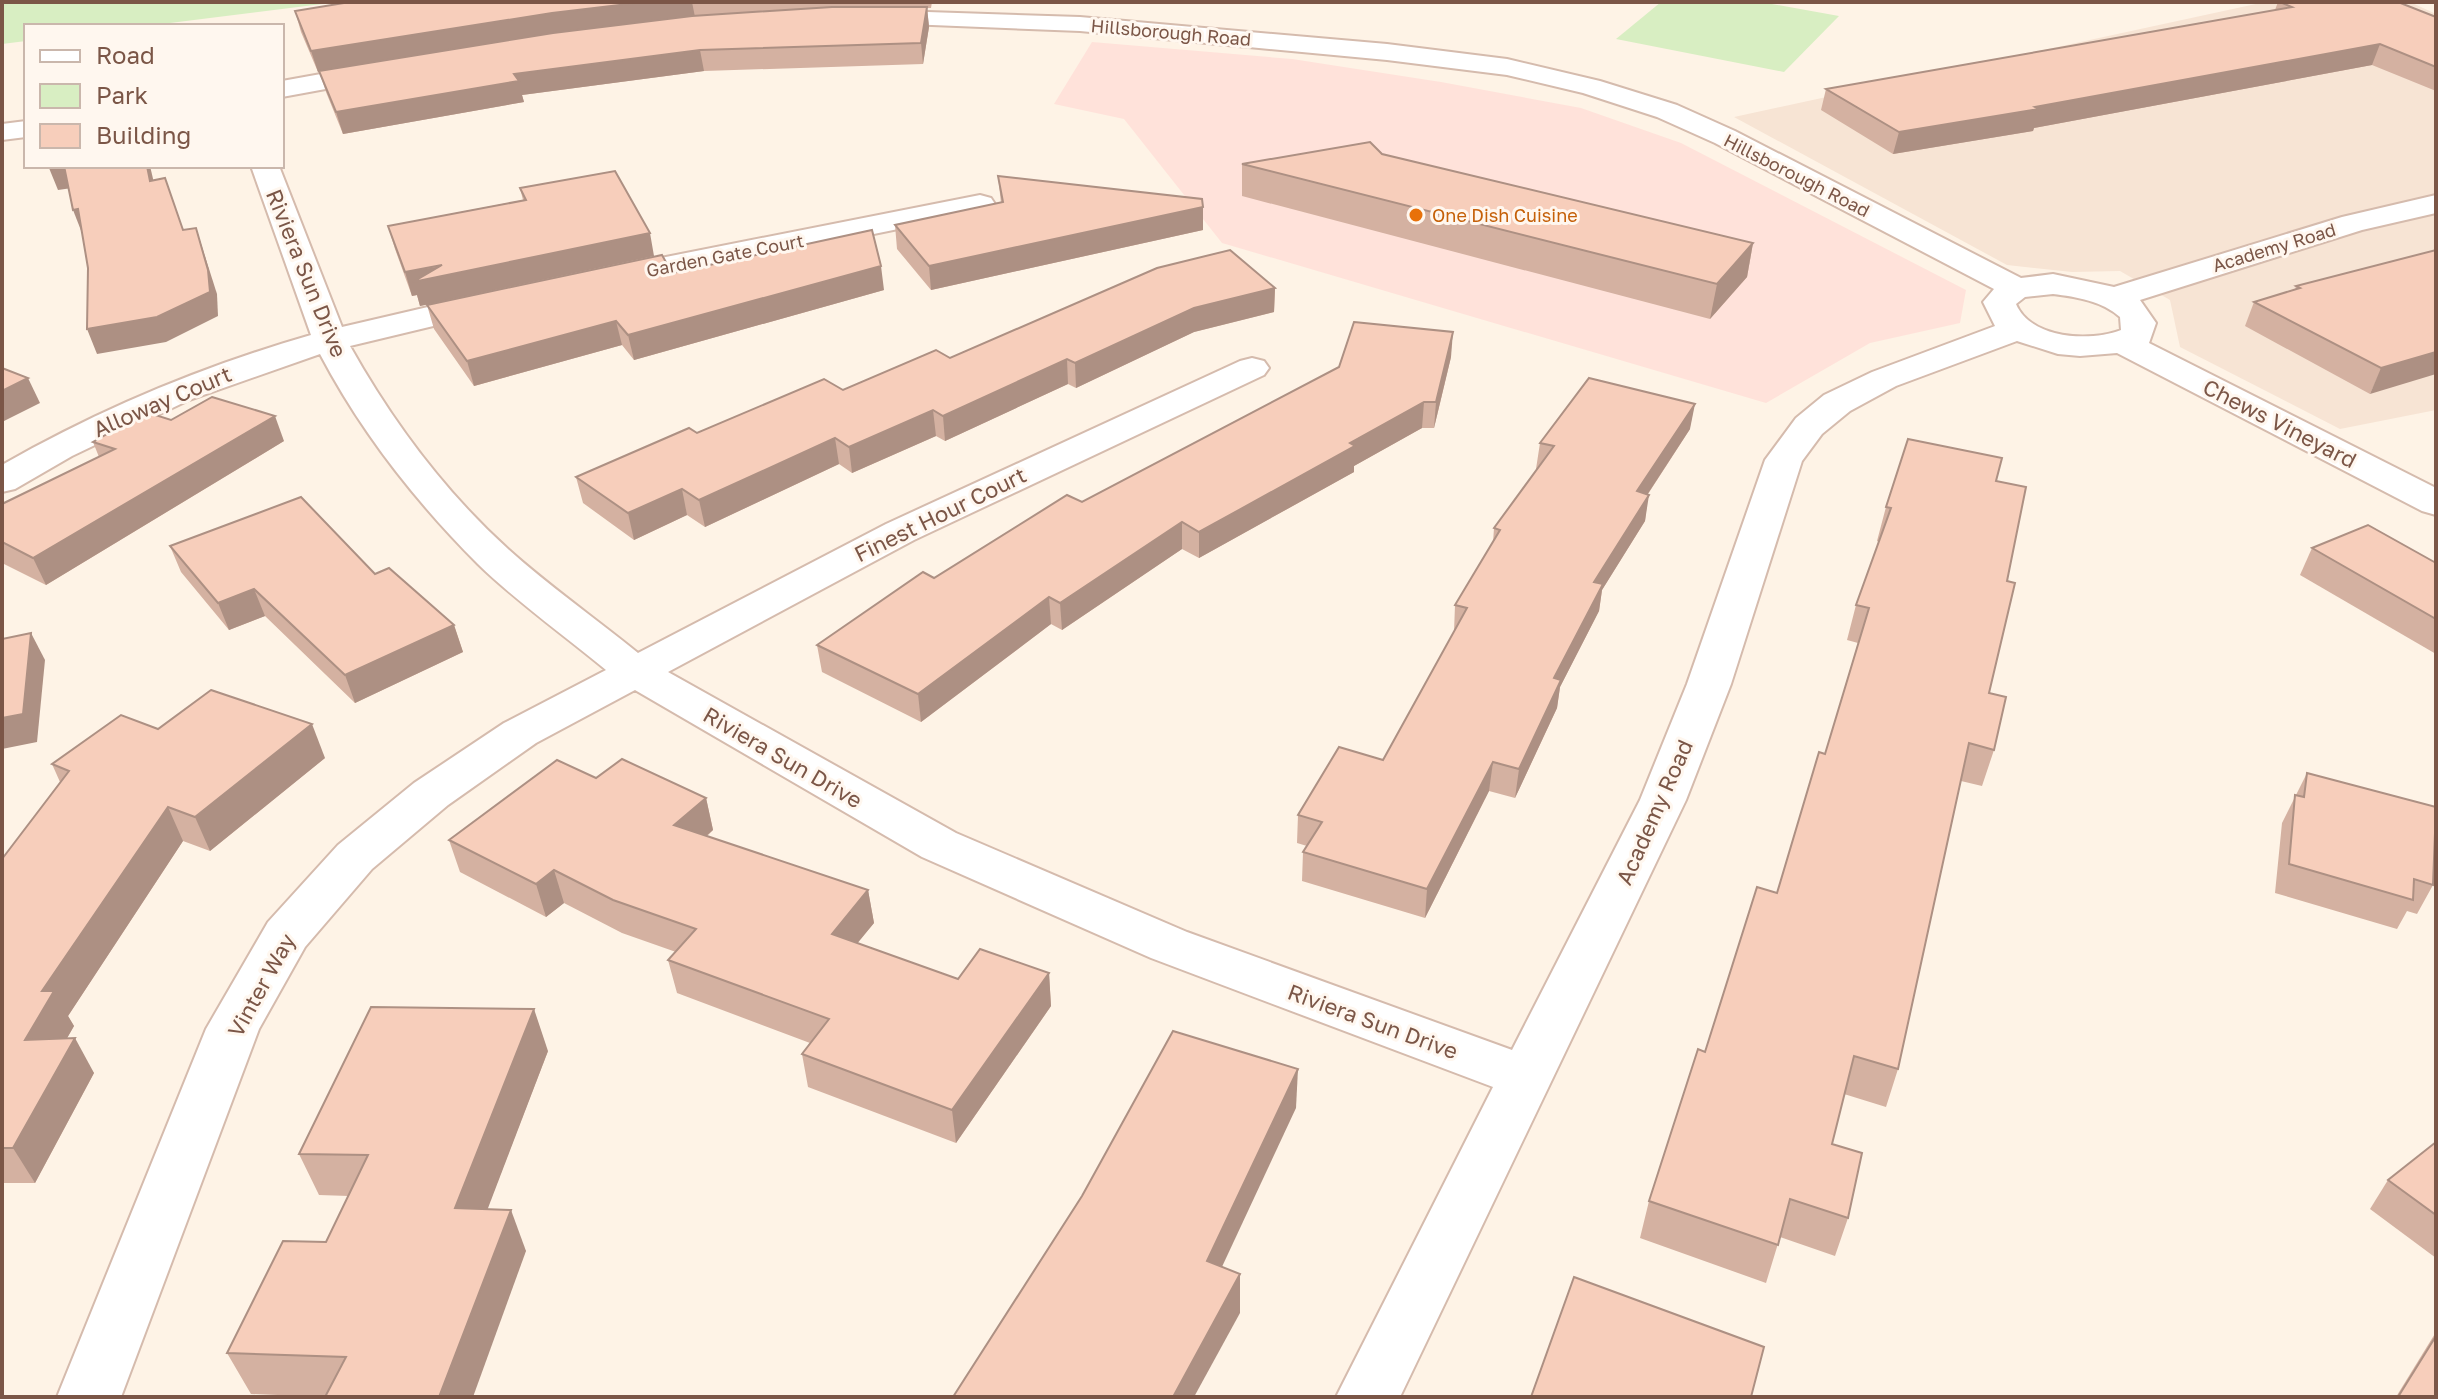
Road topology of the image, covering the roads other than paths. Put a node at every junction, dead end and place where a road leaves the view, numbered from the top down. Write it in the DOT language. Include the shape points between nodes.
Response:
graph roads {
  1 [pos="1100,2"];
  2 [pos="847,17"];
  3 [pos="1080,24"];
  4 [pos="404,67"];
  5 [pos="284,89"];
  6 [pos="24,129"];
  7 [pos="2,132"];
  8 [pos="266,168"];
  9 [pos="980,204"];
  10 [pos="2436,204"];
  11 [pos="575,285"];
  12 [pos="513,297"];
  13 [pos="2114,298"];
  14 [pos="2018,309"];
  15 [pos="330,340"];
  16 [pos="2124,343"];
  17 [pos="1252,368"];
  18 [pos="2,481"];
  19 [pos="2436,503"];
  20 [pos="634,671"];
  21 [pos="1527,1077"];
  22 [pos="89,1397"];
  23 [pos="1368,1397"];
  1 -- 3 [label="street"];
  2 -- 3 [label="street, Hillsborough Road"];
  3 -- 14 [label="street, Hillsborough Road" via="1450,58 1591,87 1667,111 1725,137"];
  4 -- 5 [label="street"];
  6 -- 7 [label="street"];
  8 -- 15 [label="street, Riviera Sun Drive"];
  9 -- 11 [label="street, Garden Gate Court"];
  10 -- 13 [label="street, Academy Road" via="2353,223"];
  12 -- 15 [label="street"];
  13 -- 14 [label="street" via="2074,286 2032,285"];
  13 -- 16 [label="street" via="2139,318 2137,336"];
  14 -- 16 [label="street, Hillsborough Road" via="2061,344"];
  14 -- 21 [label="street, Academy Road" via="1837,403 1809,426 1784,460 1709,684 1663,800"];
  15 -- 18 [label="street, Alloway Court" via="166,395 101,424"];
  15 -- 20 [label="street, Riviera Sun Drive" via="359,394 419,478 494,557"];
  16 -- 19 [label="street, Chews Vineyard"];
  17 -- 20 [label="street, Finest Hour Court" via="900,532"];
  20 -- 21 [label="street, Riviera Sun Drive" via="939,845 1169,945"];
  20 -- 22 [label="street, Vinter Way" via="520,733 431,794 355,857 286,935 233,1029"];
  21 -- 23 [label="street, Academy Road"];
}
